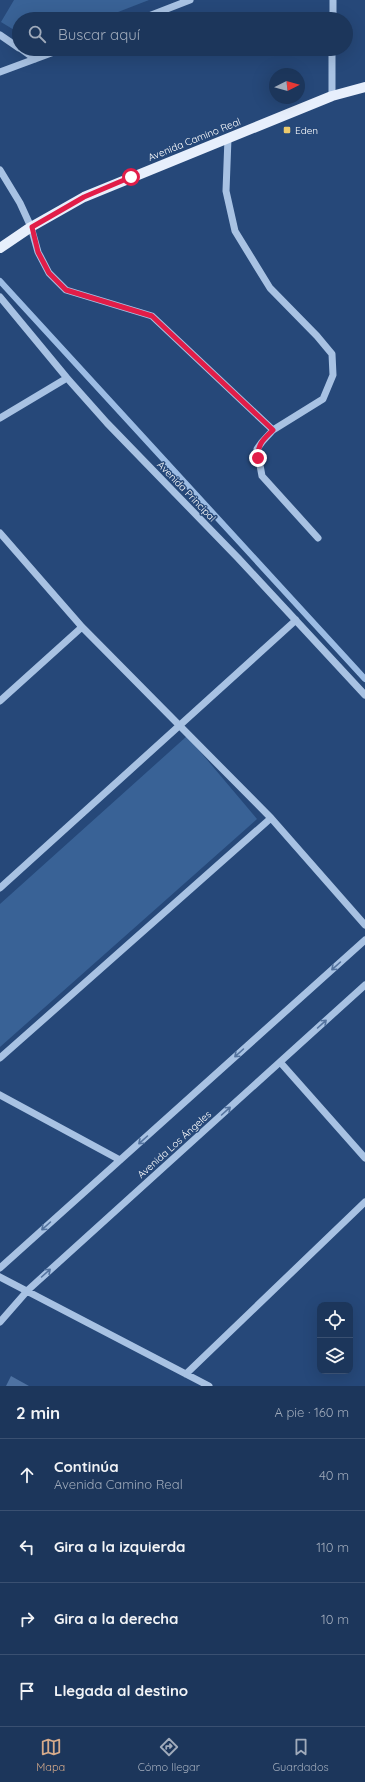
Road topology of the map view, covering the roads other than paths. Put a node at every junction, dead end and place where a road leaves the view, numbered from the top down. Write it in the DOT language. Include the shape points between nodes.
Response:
graph roads {
  1 [pos="190,0"];
  2 [pos="333,0"];
  3 [pos="158,12"];
  4 [pos="333,12"];
  5 [pos="0,35"];
  6 [pos="12,43"];
  7 [pos="31,56"];
  8 [pos="43,56"];
  9 [pos="332,56"];
  10 [pos="35,59"];
  11 [pos="0,72"];
  12 [pos="364,87"];
  13 [pos="332,96"];
  14 [pos="228,138"];
  15 [pos="0,170"];
  16 [pos="32,227"];
  17 [pos="0,248"];
  18 [pos="0,297"];
  19 [pos="67,378"];
  20 [pos="0,418"];
  21 [pos="273,430"];
  22 [pos="0,533"];
  23 [pos="318,538"];
  24 [pos="296,620"];
  25 [pos="82,627"];
  26 [pos="365,694"];
  27 [pos="0,701"];
  28 [pos="180,726"];
  29 [pos="271,818"];
  30 [pos="0,888"];
  31 [pos="365,925"];
  32 [pos="365,940"];
  33 [pos="365,985"];
  34 [pos="0,1058"];
  35 [pos="280,1062"];
  36 [pos="0,1095"];
  37 [pos="365,1158"];
  38 [pos="120,1160"];
  39 [pos="365,1202"];
  40 [pos="0,1268"];
  41 [pos="0,1276"];
  42 [pos="28,1290"];
  43 [pos="0,1322"];
  44 [pos="186,1374"];
  45 [pos="209,1386"];
  1 -- 3 [label="street"];
  2 -- 4 [label="street"];
  5 -- 6 [label="street"];
  7 -- 10 [label="street"];
  8 -- 10 [label="street"];
  9 -- 13 [label="street"];
  10 -- 11 [label="street"];
  12 -- 13 [label="main road, Avenida Camino Real"];
  13 -- 14 [label="main road, Avenida Camino Real"];
  14 -- 16 [label="main road, Avenida Camino Real" via="84,197"];
  14 -- 21 [label="street" via="226,191 235,231 270,288 332,354 333,375 323,399"];
  15 -- 16 [label="street"];
  16 -- 17 [label="main road, Avenida Camino Real"];
  16 -- 21 [label="street" via="38,252 49,273 66,290 152,316"];
  18 -- 19 [label="street, Avenida Principal"];
  19 -- 20 [label="street"];
  19 -- 24 [label="street, Avenida Principal"];
  21 -- 23 [label="street" via="258,449 262,476"];
  22 -- 25 [label="street"];
  24 -- 26 [label="street, Avenida Principal"];
  24 -- 28 [label="street"];
  25 -- 27 [label="street"];
  25 -- 28 [label="street"];
  28 -- 29 [label="street"];
  28 -- 30 [label="street"];
  29 -- 31 [label="street"];
  29 -- 34 [label="street"];
  32 -- 38 [label="street, one-way"];
  35 -- 33 [label="street, Avenida Los Ángeles, one-way"];
  35 -- 37 [label="street"];
  42 -- 35 [label="street, Avenida Los Ángeles, one-way"];
  36 -- 38 [label="street"];
  38 -- 40 [label="street, one-way"];
  39 -- 44 [label="street"];
  41 -- 42 [label="street"];
  42 -- 43 [label="street, Avenida Los Ángeles"];
  42 -- 44 [label="street"];
  44 -- 45 [label="street"];
}
